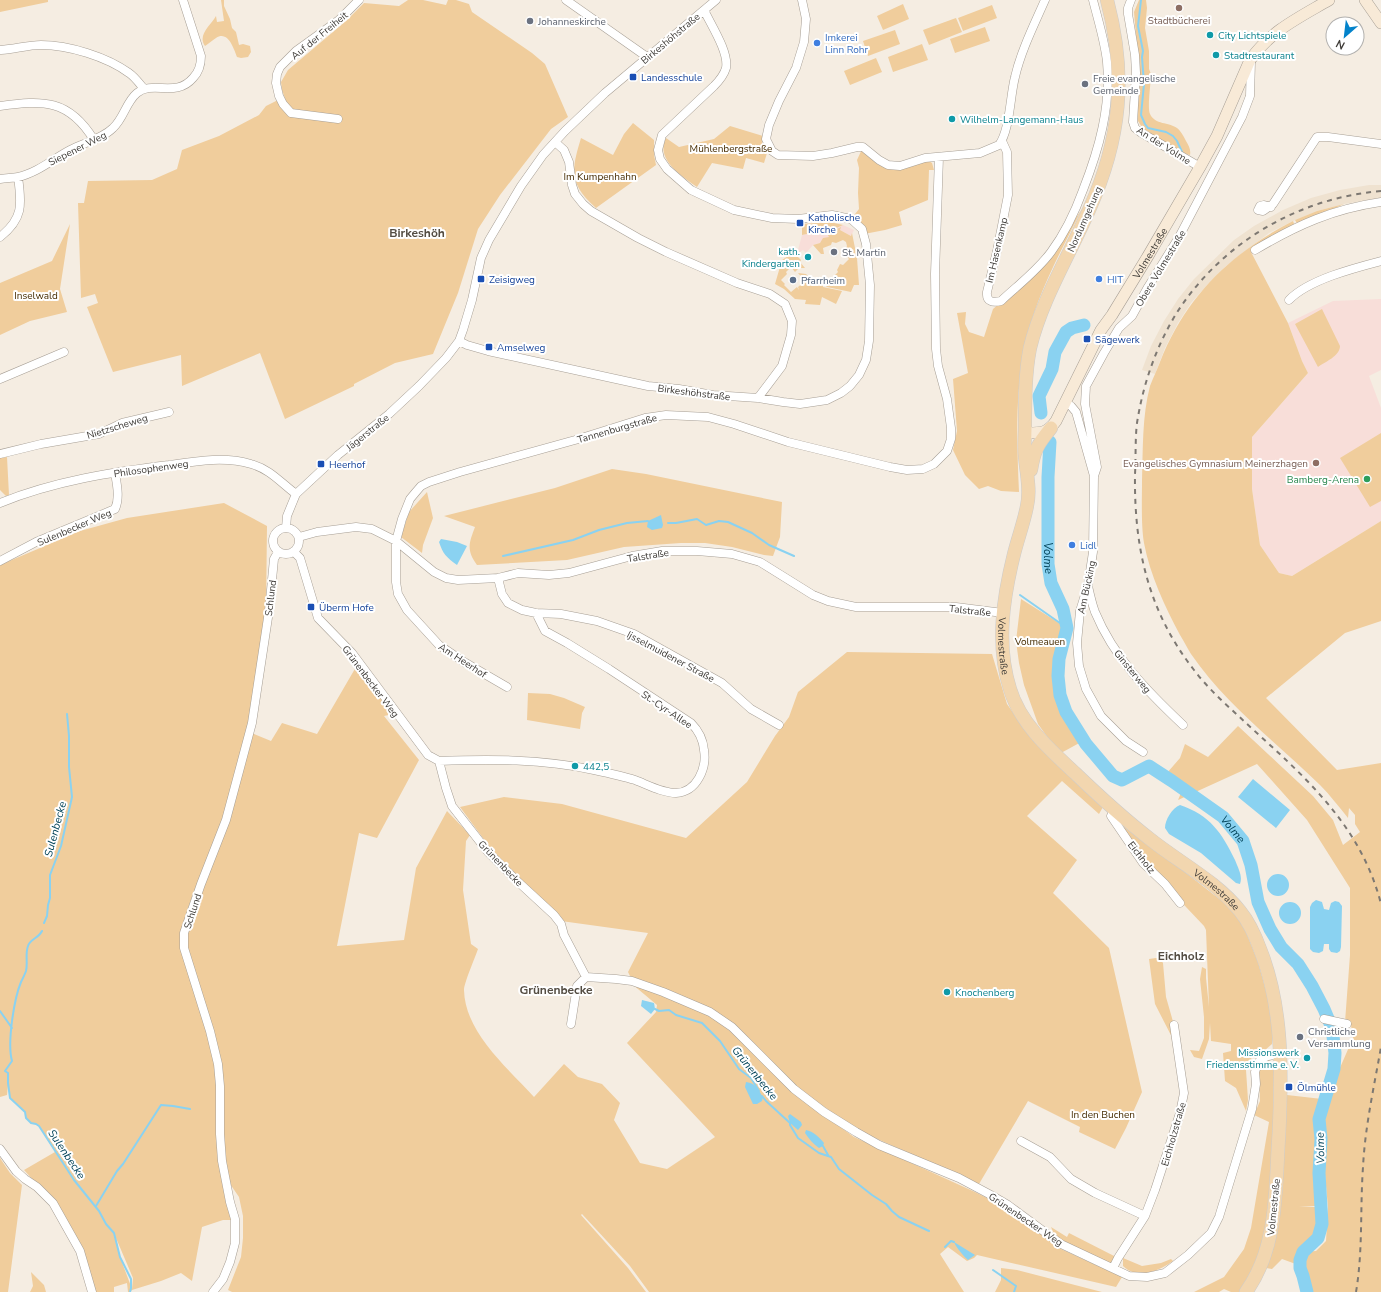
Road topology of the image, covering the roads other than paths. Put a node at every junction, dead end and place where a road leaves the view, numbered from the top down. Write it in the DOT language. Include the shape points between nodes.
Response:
graph roads {
  1 [pos="183,0"];
  2 [pos="359,0"];
  3 [pos="566,0"];
  4 [pos="802,0"];
  5 [pos="1045,0"];
  6 [pos="1093,0"];
  7 [pos="1107,0"];
  8 [pos="1131,0"];
  9 [pos="1330,0"];
  10 [pos="1365,0"];
  11 [pos="713,1"];
  12 [pos="704,10"];
  13 [pos="1381,23"];
  14 [pos="2,50"];
  15 [pos="647,57"];
  16 [pos="1250,60"];
  17 [pos="144,89"];
  18 [pos="0,106"];
  19 [pos="338,119"];
  20 [pos="94,140"];
  21 [pos="1002,141"];
  22 [pos="555,142"];
  23 [pos="1381,144"];
  24 [pos="939,157"];
  25 [pos="1200,167"];
  26 [pos="18,177"];
  27 [pos="0,179"];
  28 [pos="1381,202"];
  29 [pos="1270,207"];
  30 [pos="0,237"];
  31 [pos="1255,250"];
  32 [pos="1381,261"];
  33 [pos="1289,300"];
  34 [pos="459,341"];
  35 [pos="64,352"];
  36 [pos="0,379"];
  37 [pos="758,398"];
  38 [pos="1066,403"];
  39 [pos="169,412"];
  40 [pos="1051,428"];
  41 [pos="1025,433"];
  42 [pos="0,454"];
  43 [pos="115,473"];
  44 [pos="1094,476"];
  45 [pos="1029,492"];
  46 [pos="296,494"];
  47 [pos="0,503"];
  48 [pos="286,528"];
  49 [pos="299,537"];
  50 [pos="396,541"];
  51 [pos="278,552"];
  52 [pos="294,552"];
  53 [pos="0,561"];
  54 [pos="498,578"];
  55 [pos="1088,585"];
  56 [pos="536,613"];
  57 [pos="1003,613"];
  58 [pos="508,687"];
  59 [pos="779,725"];
  60 [pos="1183,725"];
  61 [pos="1143,752"];
  62 [pos="439,761"];
  63 [pos="1114,809"];
  64 [pos="1180,903"];
  65 [pos="586,977"];
  66 [pos="1324,1020"];
  67 [pos="570,1024"];
  68 [pos="1348,1024"];
  69 [pos="1174,1025"];
  70 [pos="1280,1054"];
  71 [pos="1021,1141"];
  72 [pos="0,1149"];
  73 [pos="1145,1216"];
  74 [pos="1113,1268"];
  75 [pos="92,1292"];
  76 [pos="213,1292"];
  77 [pos="1246,1292"];
  1 -- 17 [label="street" via="201,56 198,71 183,87"];
  2 -- 19 [label="street, Auf der Freiheit" via="339,20 296,51 280,67 277,74 279,96 291,112"];
  3 -- 15 [label="street"];
  4 -- 24 [label="street" via="806,25 804,42 796,68 769,125 766,139 772,151 778,155 813,156 863,147 879,160 893,166"];
  5 -- 21 [label="street" via="1019,63"];
  6 -- 21 [label="street, Im Hasenkamp" via="1107,61 1108,81 1106,108 1094,162 1073,216 1052,251 1037,269 1001,301 994,302 986,296 1008,195 1007,152"];
  7 -- 41 [label="main road, Nordumgehung" via="1118,59 1116,124 1108,158 1089,210 1049,292 1035,328 1025,392"];
  8 -- 25 [label="street, An der Volme" via="1128,14 1136,73 1133,125 1140,132"];
  9 -- 16 [label="main road, Volmestraße" via="1275,32"];
  10 -- 13 [label="main road"];
  11 -- 12 [label="street, Birkeshöhstraße"];
  12 -- 15 [label="street, Birkeshöhstraße"];
  12 -- 37 [label="street" via="723,49 726,68 720,80 662,135 658,150 660,159 691,190 734,210 772,218 832,215 850,219 862,229 866,244 870,285 869,341 866,360 859,375 841,393 814,403 800,404"];
  14 -- 17 [label="street" via="41,45 84,52 130,73"];
  15 -- 22 [label="street, Birkeshöhstraße"];
  16 -- 25 [label="main road, Volmestraße" via="1220,129"];
  16 -- 44 [label="street, Obere Volmestraße" via="1250,96 1242,117 1179,236 1132,316 1119,328 1086,386 1085,404 1097,467"];
  17 -- 20 [label="street, Siepener Weg" via="131,99 119,122"];
  18 -- 20 [label="street" via="46,103 62,108 76,116"];
  20 -- 26 [label="street, Siepener Weg"];
  21 -- 24 [label="street" via="999,145 980,153"];
  22 -- 34 [label="street, Birkeshöhstraße" via="521,186 489,240 481,258 472,300"];
  22 -- 37 [label="street" via="564,150 569,162 576,194 591,211 666,252 737,283 770,294 785,304 792,321 791,335 782,366"];
  23 -- 29 [label="street" via="1318,138"];
  24 -- 50 [label="street, Tannenburgstraße" via="935,274 936,349 947,399 951,439 947,451 934,464 924,469 890,467 788,442 708,417 681,415 645,418 421,486 410,499"];
  25 -- 38 [label="main road, Volmestraße" via="1101,330"];
  26 -- 27 [label="street, Siepener Weg"];
  26 -- 30 [label="street" via="21,206 15,222"];
  28 -- 31 [label="street" via="1342,209 1325,215 1281,234"];
  32 -- 33 [label="street" via="1331,276"];
  34 -- 37 [label="street, Birkeshöhstraße" via="488,351 648,386"];
  34 -- 46 [label="street, Jägerstraße" via="409,396"];
  35 -- 36 [label="street"];
  38 -- 40 [label="main road, Volmestraße"];
  38 -- 44 [label="street, Am Bücking" via="1076,412"];
  39 -- 42 [label="street, Nietzscheweg" via="122,423 99,434"];
  40 -- 41 [label="main road" via="1044,432"];
  40 -- 45 [label="main road" via="1033,455"];
  41 -- 45 [label="main road, Volmestraße"];
  43 -- 46 [label="street, Philosophenweg" via="200,461 233,460 270,472"];
  43 -- 47 [label="street, Philosophenweg" via="67,482"];
  43 -- 53 [label="street, Sulenbecker Weg" via="118,494 115,509 36,542"];
  44 -- 55 [label="street, Am Bücking" via="1093,552"];
  45 -- 57 [label="main road, Volmestraße"];
  46 -- 48 [label="street, Jägerstraße" via="287,516"];
  48 -- 49 [label="street" via="292,529"];
  48 -- 51 [label="street" via="273,536 274,548"];
  49 -- 50 [label="street, Talstraße" via="356,527 372,529"];
  49 -- 52 [label="street" via="298,548"];
  50 -- 54 [label="street, Talstraße" via="434,572 446,578"];
  50 -- 58 [label="street, Am Heerhof" via="396,582 398,594 407,610 439,645"];
  51 -- 52 [label="street" via="283,555"];
  51 -- 76 [label="street, Schlund" via="274,560 252,723 226,820 184,933 184,948 218,1064 222,1161 235,1219 235,1243 230,1262 223,1279"];
  52 -- 62 [label="street, Grünenbecker Weg" via="300,558 318,618 352,653 428,755"];
  54 -- 56 [label="street, Ijsselmuidener Straße" via="502,594 508,603"];
  54 -- 57 [label="street, Talstraße" via="518,573 569,573 632,556 662,551 697,551 732,554 760,562 808,592 842,605 956,607"];
  55 -- 60 [label="street, Ginsterweg" via="1095,612 1111,644 1156,700"];
  55 -- 61 [label="street, Am Bücking" via="1080,611 1077,643 1079,666 1086,689 1106,723"];
  56 -- 59 [label="street, Ijsselmuidener Straße" via="561,614 597,621 634,634 722,683 751,709"];
  56 -- 62 [label="street, St.-Cyr-Allee" via="545,631 609,669 696,728 705,750 703,768 698,780 692,787 677,793 605,772 572,766 518,760"];
  57 -- 63 [label="main road, Volmestraße" via="1004,670 1011,694 1026,723 1062,762"];
  62 -- 65 [label="street, Grünenbecke" via="452,806 488,852 554,915 561,924"];
  63 -- 64 [label="street, Eichholz" via="1111,816 1137,854"];
  63 -- 70 [label="main road, Volmestraße" via="1151,840 1215,886 1240,910 1257,942 1270,976 1278,1015"];
  65 -- 67 [label="street" via="577,986"];
  65 -- 74 [label="street, Grünenbecker Weg" via="632,981 710,1012 732,1027 794,1089 824,1112 879,1145 958,1178 989,1194 1061,1244"];
  66 -- 68 [label="street"];
  69 -- 73 [label="street, Eichholzstraße" via="1184,1093 1156,1190"];
  70 -- 74 [label="street, Grünenbecker Weg" via="1260,1060 1257,1066 1252,1109 1219,1217 1211,1233 1165,1273 1147,1278 1129,1276"];
  70 -- 77 [label="main road, Volmestraße" via="1281,1094 1272,1224 1262,1263"];
  71 -- 73 [label="street" via="1050,1157 1071,1178 1095,1193"];
  72 -- 75 [label="street" via="16,1171 53,1203 80,1251"];
  73 -- 74 [label="street, Eichholzstraße"];
}
